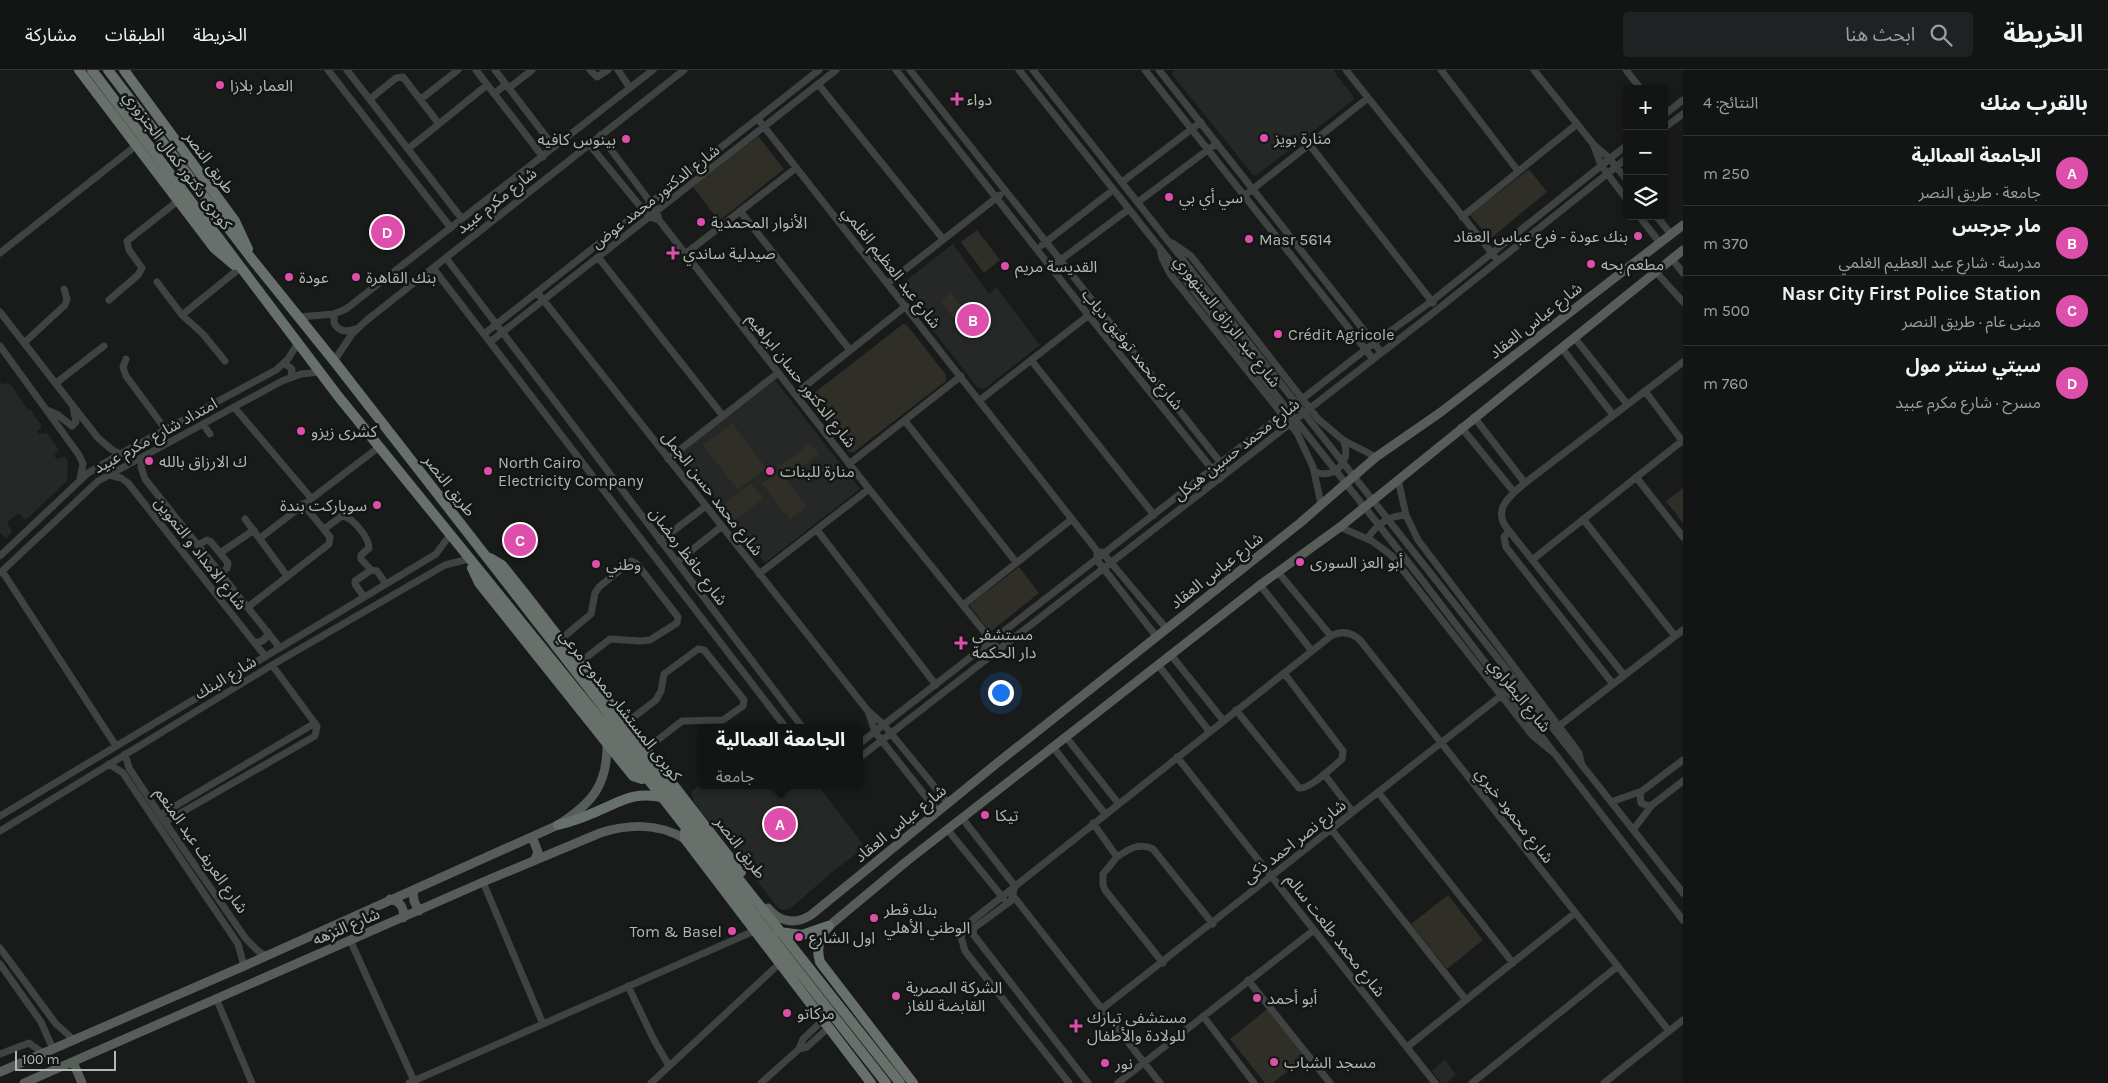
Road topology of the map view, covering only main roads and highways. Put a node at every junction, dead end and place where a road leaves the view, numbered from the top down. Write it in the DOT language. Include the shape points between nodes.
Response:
graph roads {
  1 [pos="79,70"];
  2 [pos="92,70"];
  3 [pos="108,70"];
  4 [pos="124,70"];
  5 [pos="1683,224"];
  6 [pos="1683,250"];
  7 [pos="251,258"];
  8 [pos="240,268"];
  9 [pos="487,557"];
  10 [pos="470,560"];
  11 [pos="607,742"];
  12 [pos="656,762"];
  13 [pos="705,824"];
  14 [pos="558,825"];
  15 [pos="532,837"];
  16 [pos="685,839"];
  17 [pos="534,861"];
  18 [pos="413,890"];
  19 [pos="390,899"];
  20 [pos="734,903"];
  21 [pos="768,908"];
  22 [pos="419,911"];
  23 [pos="403,918"];
  24 [pos="829,926"];
  25 [pos="823,967"];
  26 [pos="802,994"];
  27 [pos="73,1062"];
  28 [pos="0,1072"];
  29 [pos="24,1083"];
  30 [pos="82,1083"];
  31 [pos="871,1083"];
  32 [pos="886,1083"];
  33 [pos="900,1083"];
  34 [pos="913,1083"];
  1 -- 8 [label="highway, طريق النصر" via="214,248"];
  2 -- 8 [label="highway, كوبرى دكتور كمال الجنزوري"];
  3 -- 7 [label="highway, كوبرى دكتور كمال الجنزوري"];
  4 -- 7 [label="highway, طريق النصر" via="235,221"];
  5 -- 21 [label="main road, شارع عباس العقاد" via="1441,412 1376,457 1300,523 806,918 785,920"];
  6 -- 24 [label="main road, شارع عباس العقاد" via="1340,527 1052,747"];
  7 -- 9 [label="highway, طريق النصر"];
  8 -- 10 [label="highway, طريق النصر"];
  9 -- 12 [label="highway, طريق النصر" via="502,565"];
  9 -- 33 [label="highway, كوبرى المستشار ممدوح مرعي"];
  10 -- 11 [label="highway, طريق النصر" via="479,583"];
  10 -- 32 [label="highway, كوبرى المستشار ممدوح مرعي" via="629,755"];
  11 -- 12 [label="highway, طريق النصر" via="633,776 650,777 656,770"];
  11 -- 14 [label="main road, شارع النزهه" via="607,762 598,789 581,810"];
  12 -- 13 [label="highway, طريق النصر"];
  13 -- 14 [label="highway" via="677,802 644,795 625,798"];
  13 -- 16 [label="highway" via="688,826 684,832"];
  13 -- 21 [label="highway, طريق النصر"];
  14 -- 15 [label="main road, شارع النزهه"];
  15 -- 17 [label="main road" via="538,852"];
  15 -- 18 [label="main road, شارع النزهه"];
  16 -- 17 [label="main road, شارع النزهه" via="664,830 624,827 600,833"];
  16 -- 20 [label="highway"];
  17 -- 22 [label="main road, شارع النزهه"];
  18 -- 19 [label="main road, شارع النزهه"];
  18 -- 22 [label="main road"];
  19 -- 23 [label="main road" via="402,907"];
  19 -- 28 [label="main road, شارع النزهه"];
  20 -- 24 [label="highway" via="779,932 802,934"];
  20 -- 26 [label="highway"];
  22 -- 23 [label="main road, شارع النزهه"];
  23 -- 27 [label="main road, شارع النزهه"];
  24 -- 25 [label="highway" via="818,945"];
  25 -- 26 [label="highway" via="805,972 800,985"];
  25 -- 34 [label="highway"];
  26 -- 31 [label="highway"];
  27 -- 29 [label="main road, شارع النزهه"];
  27 -- 30 [label="main road"];
}
